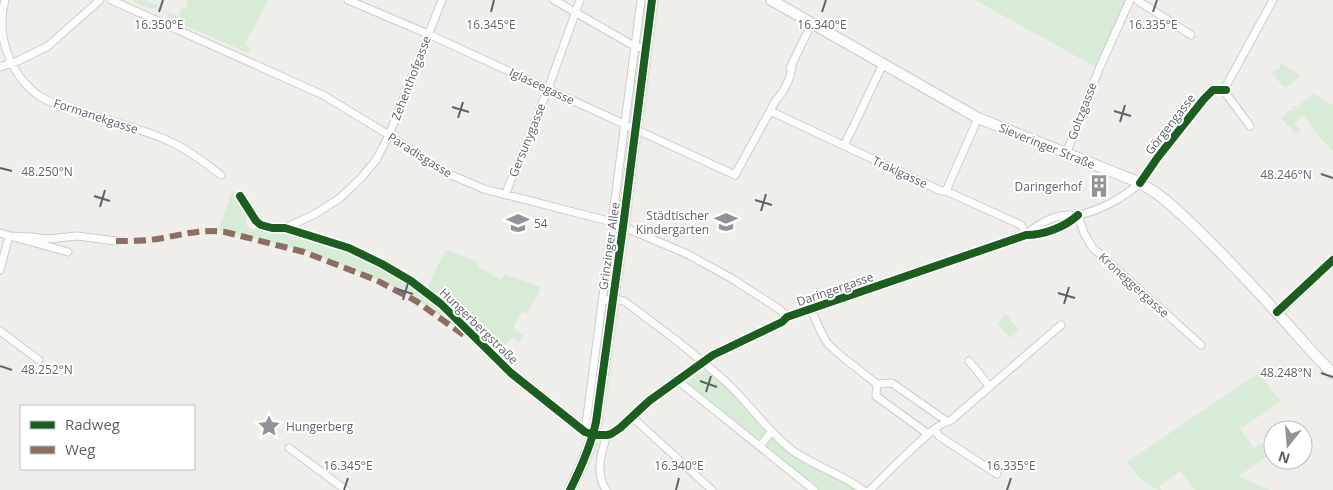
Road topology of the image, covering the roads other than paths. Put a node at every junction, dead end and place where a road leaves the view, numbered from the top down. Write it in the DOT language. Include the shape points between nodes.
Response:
graph roads {
  1 [pos="5,0"];
  2 [pos="100,0"];
  3 [pos="111,0"];
  4 [pos="348,0"];
  5 [pos="442,0"];
  6 [pos="554,0"];
  7 [pos="580,0"];
  8 [pos="641,0"];
  9 [pos="652,0"];
  10 [pos="771,0"];
  11 [pos="1130,0"];
  12 [pos="1137,0"];
  13 [pos="1273,0"];
  14 [pos="576,13"];
  15 [pos="812,23"];
  16 [pos="428,34"];
  17 [pos="1192,35"];
  18 [pos="634,46"];
  19 [pos="645,48"];
  20 [pos="10,62"];
  21 [pos="883,64"];
  22 [pos="0,67"];
  23 [pos="548,89"];
  24 [pos="770,111"];
  25 [pos="978,118"];
  26 [pos="625,124"];
  27 [pos="1250,126"];
  28 [pos="635,129"];
  29 [pos="389,135"];
  30 [pos="844,146"];
  31 [pos="1066,154"];
  32 [pos="221,176"];
  33 [pos="1140,183"];
  34 [pos="946,191"];
  35 [pos="505,195"];
  36 [pos="240,196"];
  37 [pos="1078,216"];
  38 [pos="612,222"];
  39 [pos="623,227"];
  40 [pos="285,228"];
  41 [pos="0,233"];
  42 [pos="1026,235"];
  43 [pos="9,236"];
  44 [pos="622,240"];
  45 [pos="116,241"];
  46 [pos="68,252"];
  47 [pos="1333,260"];
  48 [pos="0,270"];
  49 [pos="613,298"];
  50 [pos="602,301"];
  51 [pos="811,310"];
  52 [pos="1276,312"];
  53 [pos="787,317"];
  54 [pos="1061,325"];
  55 [pos="0,330"];
  56 [pos="1201,346"];
  57 [pos="40,360"];
  58 [pos="969,361"];
  59 [pos="704,362"];
  60 [pos="1332,373"];
  61 [pos="677,380"];
  62 [pos="877,384"];
  63 [pos="990,387"];
  64 [pos="632,417"];
  65 [pos="945,420"];
  66 [pos="771,432"];
  67 [pos="931,432"];
  68 [pos="589,433"];
  69 [pos="607,435"];
  70 [pos="760,446"];
  71 [pos="288,448"];
  72 [pos="997,474"];
  73 [pos="346,490"];
  74 [pos="570,490"];
  75 [pos="606,490"];
  76 [pos="712,490"];
  77 [pos="814,490"];
  78 [pos="863,490"];
  79 [pos="870,490"];
  1 -- 20 [label="street, Formanekgasse" via="1,29"];
  2 -- 20 [label="street" via="48,46 18,62"];
  3 -- 29 [label="street, Paradisgasse" via="323,95"];
  4 -- 16 [label="street, Iglaseegasse"];
  5 -- 16 [label="street, Zehenthofgasse"];
  6 -- 14 [label="street"];
  7 -- 14 [label="street, Gersunygasse"];
  8 -- 18 [label="street, Grinzinger Allee"];
  9 -- 19 [label="main road, Grinzinger Allee"];
  10 -- 15 [label="main road, Sieveringer Straße"];
  11 -- 31 [label="street, Goltzgasse"];
  12 -- 17 [label="street"];
  13 -- 27 [label="street" via="1227,82 1227,95"];
  14 -- 18 [label="street"];
  14 -- 23 [label="street, Gersunygasse"];
  15 -- 21 [label="main road, Sieveringer Straße"];
  15 -- 24 [label="street"];
  16 -- 23 [label="street, Iglaseegasse"];
  16 -- 29 [label="street, Zehenthofgasse"];
  18 -- 19 [label="street"];
  18 -- 26 [label="street, Grinzinger Allee"];
  19 -- 28 [label="main road, Grinzinger Allee"];
  20 -- 22 [label="street"];
  20 -- 32 [label="street, Formanekgasse" via="29,88 46,100 171,142"];
  21 -- 25 [label="main road, Sieveringer Straße"];
  21 -- 30 [label="street"];
  23 -- 26 [label="street, Iglaseegasse"];
  23 -- 35 [label="street, Gersunygasse"];
  24 -- 28 [label="street, Iglaseegasse" via="735,174"];
  24 -- 30 [label="street, Traklgasse"];
  25 -- 31 [label="main road, Sieveringer Straße"];
  25 -- 34 [label="street"];
  26 -- 28 [label="street, Iglaseegasse"];
  26 -- 38 [label="street, Grinzinger Allee"];
  28 -- 39 [label="main road, Grinzinger Allee"];
  29 -- 35 [label="street, Paradisgasse" via="444,172"];
  29 -- 40 [label="street, Zehenthofgasse" via="373,165 340,198"];
  30 -- 34 [label="street, Traklgasse"];
  31 -- 33 [label="main road, Sieveringer Straße"];
  33 -- 37 [label="street, Daringergasse" via="1096,210"];
  33 -- 52 [label="main road, Sieveringer Straße" via="1174,208"];
  34 -- 42 [label="street, Traklgasse" via="1021,225"];
  35 -- 38 [label="street, Paradisgasse"];
  36 -- 40 [label="street, Hungerbergstraße" via="256,221 266,227"];
  37 -- 42 [label="street, Daringergasse" via="1065,215 1035,226"];
  37 -- 56 [label="street, Kroneggergasse" via="1092,247"];
  38 -- 39 [label="street, Paradisgasse"];
  39 -- 44 [label="main road, Grinzinger Allee"];
  39 -- 53 [label="street, Paradisgasse" via="687,254 731,278 779,308"];
  40 -- 68 [label="street, Hungerbergstraße" via="349,248 411,281 441,304 511,373"];
  41 -- 43 [label="street"];
  42 -- 51 [label="street, Daringergasse"];
  43 -- 45 [label="street" via="47,240 77,236"];
  43 -- 46 [label="street"];
  43 -- 48 [label="street"];
  44 -- 49 [label="main road, Grinzinger Allee"];
  44 -- 50 [label="street, Grinzinger Allee" via="610,242"];
  47 -- 52 [label="street"];
  49 -- 50 [label="street"];
  49 -- 59 [label="street" via="624,301"];
  49 -- 68 [label="main road, Grinzinger Allee"];
  50 -- 68 [label="street, Grinzinger Allee"];
  51 -- 53 [label="street, Daringergasse"];
  51 -- 62 [label="street" via="828,344"];
  52 -- 60 [label="main road, Sieveringer Straße"];
  53 -- 59 [label="street, Daringergasse"];
  54 -- 63 [label="street"];
  55 -- 57 [label="street"];
  58 -- 63 [label="street"];
  59 -- 61 [label="street, Daringergasse"];
  59 -- 66 [label="street"];
  61 -- 64 [label="street, Daringergasse"];
  61 -- 70 [label="street"];
  62 -- 65 [label="street" via="892,383"];
  62 -- 67 [label="street" via="876,396"];
  63 -- 65 [label="street" via="950,420"];
  64 -- 69 [label="street, Daringergasse"];
  64 -- 76 [label="street"];
  65 -- 67 [label="street"];
  66 -- 70 [label="street"];
  66 -- 78 [label="street" via="805,458"];
  67 -- 72 [label="street"];
  67 -- 79 [label="street"];
  68 -- 69 [label="street"];
  68 -- 74 [label="main road, Grinzinger Allee" via="584,462"];
  69 -- 75 [label="street" via="599,470"];
  70 -- 77 [label="street"];
  71 -- 73 [label="street"];
}
